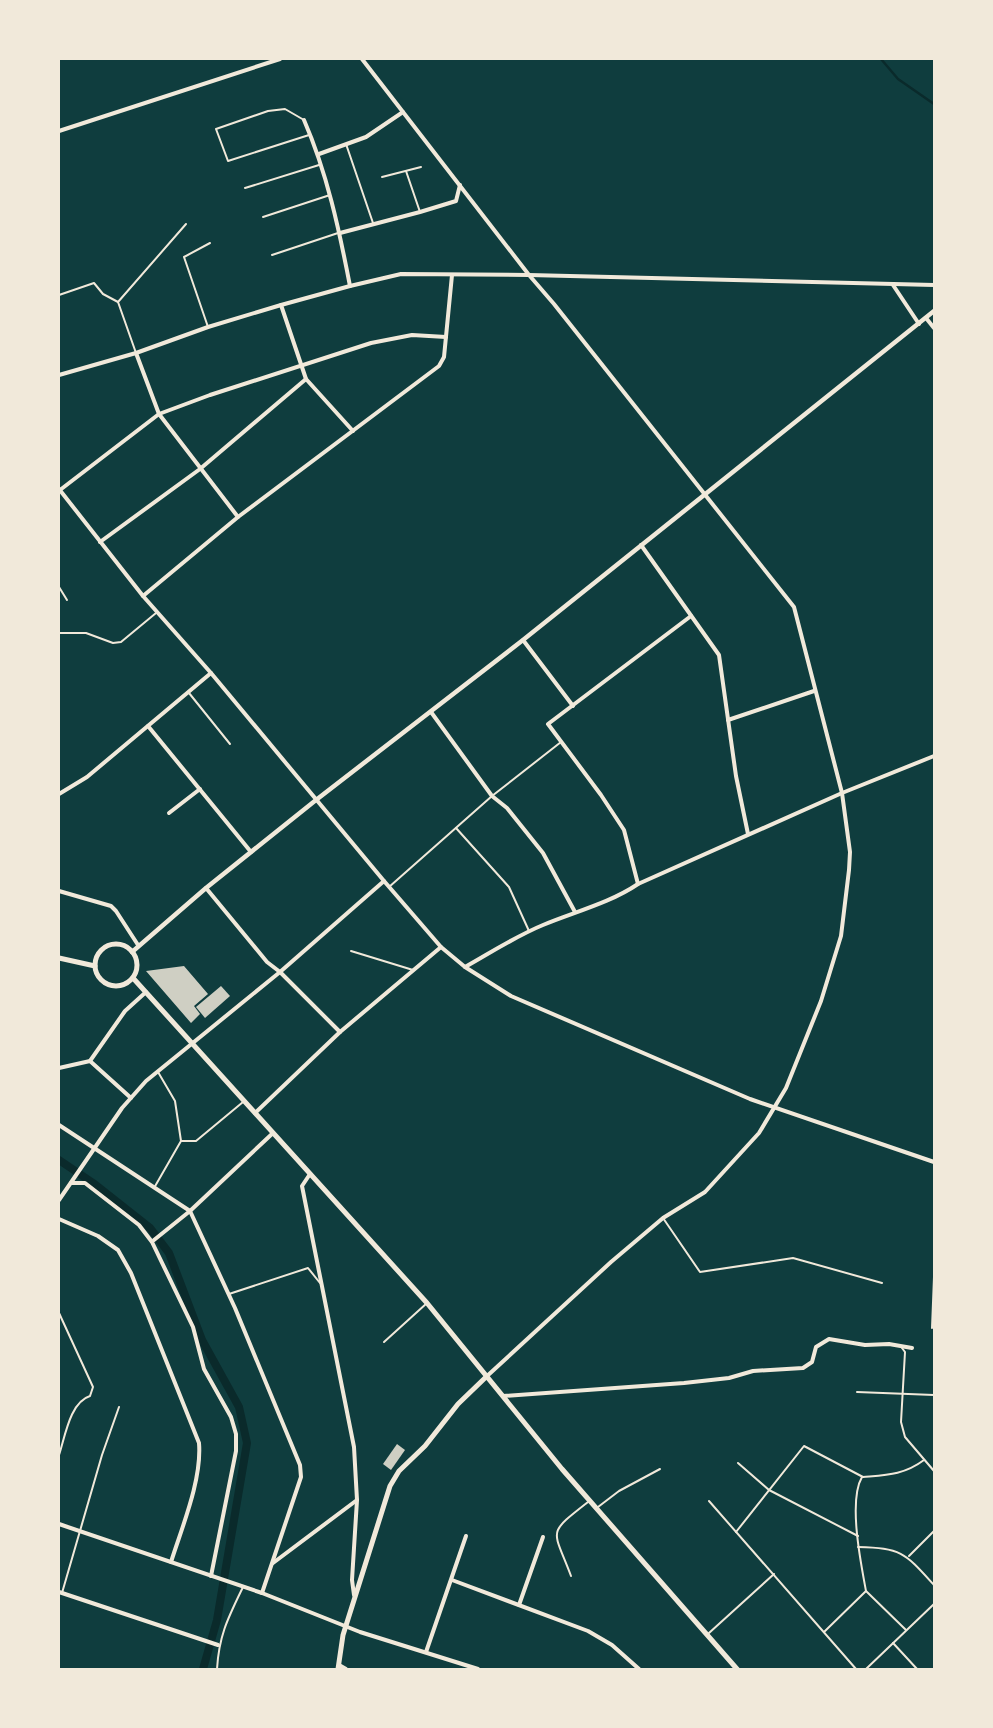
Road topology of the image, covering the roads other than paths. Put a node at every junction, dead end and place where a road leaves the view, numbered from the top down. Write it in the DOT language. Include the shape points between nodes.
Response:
graph roads {
  1 [pos="280,59"];
  2 [pos="362,59"];
  3 [pos="403,112"];
  4 [pos="304,120"];
  5 [pos="59,131"];
  6 [pos="311,135"];
  7 [pos="346,144"];
  8 [pos="319,154"];
  9 [pos="322,164"];
  10 [pos="421,167"];
  11 [pos="406,171"];
  12 [pos="382,177"];
  13 [pos="460,185"];
  14 [pos="245,188"];
  15 [pos="330,195"];
  16 [pos="420,212"];
  17 [pos="263,216"];
  18 [pos="373,223"];
  19 [pos="186,224"];
  20 [pos="340,233"];
  21 [pos="210,243"];
  22 [pos="272,255"];
  23 [pos="452,275"];
  24 [pos="529,275"];
  25 [pos="893,285"];
  26 [pos="934,285"];
  27 [pos="350,286"];
  28 [pos="59,295"];
  29 [pos="118,302"];
  30 [pos="281,305"];
  31 [pos="934,311"];
  32 [pos="926,318"];
  33 [pos="919,324"];
  34 [pos="208,327"];
  35 [pos="934,328"];
  36 [pos="446,337"];
  37 [pos="136,353"];
  38 [pos="300,366"];
  39 [pos="59,375"];
  40 [pos="306,379"];
  41 [pos="159,414"];
  42 [pos="353,431"];
  43 [pos="200,469"];
  44 [pos="59,489"];
  45 [pos="705,494"];
  46 [pos="238,517"];
  47 [pos="100,542"];
  48 [pos="641,545"];
  49 [pos="59,587"];
  50 [pos="143,596"];
  51 [pos="67,600"];
  52 [pos="157,612"];
  53 [pos="690,616"];
  54 [pos="59,632"];
  55 [pos="523,640"];
  56 [pos="211,673"];
  57 [pos="188,691"];
  58 [pos="814,691"];
  59 [pos="573,706"];
  60 [pos="431,712"];
  61 [pos="728,720"];
  62 [pos="148,726"];
  63 [pos="562,742"];
  64 [pos="230,744"];
  65 [pos="934,756"];
  66 [pos="200,789"];
  67 [pos="842,793"];
  68 [pos="59,794"];
  69 [pos="492,796"];
  70 [pos="316,800"];
  71 [pos="169,813"];
  72 [pos="456,828"];
  73 [pos="748,834"];
  74 [pos="251,852"];
  75 [pos="384,881"];
  76 [pos="638,884"];
  77 [pos="389,887"];
  78 [pos="206,888"];
  79 [pos="59,891"];
  80 [pos="575,912"];
  81 [pos="529,932"];
  82 [pos="138,945"];
  83 [pos="441,947"];
  84 [pos="351,951"];
  85 [pos="132,952"];
  86 [pos="59,958"];
  87 [pos="95,966"];
  88 [pos="465,967"];
  89 [pos="413,970"];
  90 [pos="280,972"];
  91 [pos="132,978"];
  92 [pos="146,992"];
  93 [pos="340,1032"];
  94 [pos="192,1042"];
  95 [pos="90,1061"];
  96 [pos="59,1068"];
  97 [pos="157,1071"];
  98 [pos="131,1098"];
  99 [pos="244,1101"];
  100 [pos="775,1108"];
  101 [pos="255,1113"];
  102 [pos="59,1125"];
  103 [pos="273,1133"];
  104 [pos="181,1141"];
  105 [pos="95,1149"];
  106 [pos="934,1162"];
  107 [pos="310,1174"];
  108 [pos="72,1182"];
  109 [pos="154,1188"];
  110 [pos="59,1200"];
  111 [pos="190,1211"];
  112 [pos="663,1218"];
  113 [pos="59,1219"];
  114 [pos="154,1240"];
  115 [pos="934,1277"];
  116 [pos="882,1283"];
  117 [pos="322,1287"];
  118 [pos="229,1294"];
  119 [pos="427,1303"];
  120 [pos="59,1313"];
  121 [pos="932,1328"];
  122 [pos="384,1342"];
  123 [pos="901,1346"];
  124 [pos="912,1348"];
  125 [pos="486,1377"];
  126 [pos="857,1392"];
  127 [pos="902,1394"];
  128 [pos="934,1395"];
  129 [pos="503,1396"];
  130 [pos="119,1407"];
  131 [pos="59,1438"];
  132 [pos="64,1439"];
  133 [pos="59,1455"];
  134 [pos="924,1460"];
  135 [pos="738,1463"];
  136 [pos="660,1469"];
  137 [pos="934,1471"];
  138 [pos="862,1477"];
  139 [pos="769,1490"];
  140 [pos="357,1500"];
  141 [pos="590,1500"];
  142 [pos="709,1501"];
  143 [pos="596,1508"];
  144 [pos="59,1524"];
  145 [pos="934,1531"];
  146 [pos="81,1532"];
  147 [pos="736,1532"];
  148 [pos="466,1536"];
  149 [pos="858,1536"];
  150 [pos="543,1537"];
  151 [pos="858,1547"];
  152 [pos="908,1556"];
  153 [pos="171,1562"];
  154 [pos="273,1563"];
  155 [pos="774,1574"];
  156 [pos="571,1576"];
  157 [pos="213,1577"];
  158 [pos="452,1580"];
  159 [pos="934,1585"];
  160 [pos="241,1587"];
  161 [pos="866,1591"];
  162 [pos="60,1593"];
  163 [pos="262,1593"];
  164 [pos="355,1602"];
  165 [pos="934,1604"];
  166 [pos="519,1605"];
  167 [pos="346,1626"];
  168 [pos="906,1631"];
  169 [pos="824,1632"];
  170 [pos="707,1634"];
  171 [pos="893,1643"];
  172 [pos="218,1645"];
  173 [pos="426,1652"];
  174 [pos="339,1667"];
  175 [pos="217,1669"];
  176 [pos="346,1669"];
  177 [pos="478,1669"];
  178 [pos="639,1669"];
  179 [pos="737,1669"];
  180 [pos="856,1669"];
  181 [pos="866,1669"];
  182 [pos="917,1669"];
  1 -- 5 [label="street"];
  2 -- 3 [label="street"];
  3 -- 7 [label="street" via="366,137"];
  3 -- 13 [label="street"];
  4 -- 6 [label="street"];
  4 -- 6 [label="lane" via="285,109 268,111 216,129 228,161"];
  6 -- 8 [label="street"];
  7 -- 8 [label="street"];
  7 -- 18 [label="lane"];
  8 -- 9 [label="street"];
  9 -- 14 [label="lane"];
  9 -- 15 [label="street"];
  10 -- 11 [label="lane"];
  11 -- 12 [label="lane"];
  11 -- 16 [label="lane"];
  13 -- 16 [label="street" via="456,201"];
  13 -- 24 [label="street"];
  15 -- 17 [label="lane"];
  15 -- 20 [label="street"];
  16 -- 18 [label="street"];
  18 -- 20 [label="street"];
  19 -- 29 [label="lane"];
  20 -- 22 [label="lane"];
  20 -- 27 [label="street"];
  21 -- 34 [label="lane" via="184,257"];
  23 -- 24 [label="street"];
  23 -- 27 [label="street" via="401,274"];
  23 -- 36 [label="street"];
  24 -- 25 [label="street"];
  24 -- 45 [label="street"];
  25 -- 26 [label="street"];
  25 -- 33 [label="street"];
  27 -- 30 [label="street"];
  28 -- 29 [label="lane" via="94,283 103,294"];
  29 -- 37 [label="lane"];
  30 -- 34 [label="street"];
  30 -- 38 [label="street"];
  31 -- 32 [label="street"];
  32 -- 33 [label="street"];
  32 -- 35 [label="street"];
  33 -- 45 [label="street"];
  34 -- 37 [label="street"];
  36 -- 38 [label="street" via="412,335 371,343"];
  36 -- 42 [label="street" via="444,357 439,366"];
  37 -- 39 [label="street"];
  37 -- 41 [label="street"];
  38 -- 40 [label="street"];
  38 -- 41 [label="street"];
  40 -- 42 [label="street"];
  40 -- 43 [label="street"];
  41 -- 43 [label="street"];
  41 -- 44 [label="street"];
  42 -- 46 [label="street"];
  43 -- 46 [label="street"];
  43 -- 47 [label="street"];
  44 -- 47 [label="street"];
  45 -- 48 [label="street"];
  45 -- 58 [label="street" via="794,606"];
  46 -- 50 [label="street"];
  47 -- 50 [label="street"];
  48 -- 53 [label="street"];
  48 -- 55 [label="street"];
  49 -- 51 [label="lane"];
  50 -- 52 [label="street"];
  52 -- 54 [label="lane" via="121,642 112,643 86,633"];
  52 -- 56 [label="street"];
  53 -- 59 [label="street"];
  53 -- 61 [label="street" via="719,655"];
  55 -- 59 [label="street"];
  55 -- 60 [label="street"];
  56 -- 57 [label="street"];
  56 -- 70 [label="street"];
  57 -- 62 [label="street"];
  57 -- 64 [label="lane"];
  58 -- 61 [label="street"];
  58 -- 67 [label="street"];
  59 -- 63 [label="street" via="548,724"];
  60 -- 69 [label="street"];
  60 -- 70 [label="street"];
  61 -- 73 [label="street"];
  62 -- 66 [label="street"];
  62 -- 68 [label="street" via="87,777"];
  63 -- 69 [label="lane"];
  63 -- 76 [label="street" via="624,830"];
  65 -- 67 [label="street"];
  66 -- 71 [label="street"];
  66 -- 74 [label="street"];
  67 -- 73 [label="street"];
  67 -- 100 [label="street" via="850,852 841,936 821,1001"];
  69 -- 72 [label="lane"];
  69 -- 80 [label="street" via="507,808 543,853"];
  70 -- 74 [label="street"];
  70 -- 75 [label="street"];
  72 -- 77 [label="lane"];
  72 -- 81 [label="lane" via="509,887"];
  73 -- 76 [label="street"];
  74 -- 78 [label="street"];
  75 -- 77 [label="street"];
  75 -- 90 [label="street"];
  76 -- 80 [label="street"];
  77 -- 83 [label="street"];
  78 -- 82 [label="street"];
  78 -- 90 [label="street" via="267,962"];
  79 -- 82 [label="street" via="111,906"];
  80 -- 81 [label="street"];
  81 -- 88 [label="street"];
  82 -- 85 [label="street"];
  83 -- 88 [label="street"];
  83 -- 89 [label="street"];
  84 -- 89 [label="lane"];
  85 -- 87 [label="main road" via="122,945 109,946 99,953"];
  85 -- 91 [label="main road" via="137,965"];
  86 -- 87 [label="main road"];
  87 -- 91 [label="main road" via="96,973 106,984 120,986"];
  88 -- 100 [label="street" via="511,996"];
  89 -- 93 [label="street"];
  90 -- 93 [label="street"];
  90 -- 94 [label="street"];
  91 -- 92 [label="main road"];
  92 -- 94 [label="main road"];
  92 -- 95 [label="street" via="125,1011"];
  93 -- 101 [label="street"];
  94 -- 97 [label="street"];
  94 -- 99 [label="main road"];
  95 -- 96 [label="street"];
  95 -- 98 [label="street"];
  97 -- 98 [label="street"];
  97 -- 104 [label="lane" via="175,1101"];
  98 -- 105 [label="street"];
  99 -- 101 [label="main road"];
  99 -- 104 [label="lane" via="196,1141"];
  100 -- 106 [label="street"];
  100 -- 112 [label="street" via="752,1142 705,1192"];
  101 -- 103 [label="main road"];
  102 -- 105 [label="street"];
  103 -- 107 [label="main road"];
  103 -- 111 [label="street"];
  104 -- 109 [label="lane"];
  105 -- 108 [label="street"];
  105 -- 109 [label="street"];
  107 -- 117 [label="street" via="302,1186"];
  107 -- 119 [label="main road"];
  108 -- 110 [label="street"];
  108 -- 157 [label="street" via="85,1184 139,1225 152,1242 193,1327 204,1368 231,1417 236,1451"];
  109 -- 111 [label="street"];
  111 -- 114 [label="street"];
  111 -- 118 [label="street"];
  112 -- 116 [label="lane" via="700,1272 793,1258"];
  112 -- 125 [label="street"];
  113 -- 153 [label="street" via="98,1236 118,1250 131,1273 199,1444 201,1459 197,1476"];
  115 -- 121 [label="lane"];
  117 -- 118 [label="lane" via="308,1268"];
  117 -- 140 [label="street" via="354,1447"];
  118 -- 154 [label="street" via="300,1465 298,1491"];
  119 -- 122 [label="lane"];
  119 -- 125 [label="main road"];
  120 -- 132 [label="lane" via="93,1387 90,1396 76,1405"];
  123 -- 124 [label="street"];
  123 -- 127 [label="lane" via="905,1352"];
  123 -- 129 [label="street" via="865,1346 829,1339 816,1347 812,1362 802,1368 753,1371 729,1378 684,1383"];
  125 -- 129 [label="main road"];
  125 -- 164 [label="main road" via="458,1404 425,1446 399,1471 390,1486"];
  126 -- 127 [label="lane"];
  127 -- 128 [label="lane"];
  127 -- 134 [label="lane" via="901,1422 905,1437"];
  129 -- 141 [label="main road"];
  130 -- 146 [label="lane"];
  131 -- 132 [label="lane"];
  132 -- 133 [label="lane"];
  134 -- 137 [label="lane"];
  134 -- 138 [label="lane" via="911,1470"];
  135 -- 139 [label="lane"];
  136 -- 143 [label="lane" via="619,1491"];
  138 -- 139 [label="lane" via="804,1446"];
  138 -- 149 [label="lane" via="857,1486"];
  139 -- 147 [label="lane"];
  139 -- 149 [label="lane"];
  140 -- 154 [label="street"];
  140 -- 164 [label="street" via="352,1580"];
  141 -- 143 [label="main road"];
  141 -- 156 [label="lane" via="558,1525 555,1535"];
  142 -- 147 [label="lane"];
  143 -- 170 [label="main road"];
  144 -- 146 [label="street"];
  145 -- 152 [label="lane"];
  146 -- 153 [label="street"];
  146 -- 162 [label="lane"];
  147 -- 155 [label="lane"];
  148 -- 158 [label="street"];
  149 -- 151 [label="lane"];
  150 -- 166 [label="street"];
  151 -- 152 [label="lane" via="894,1549"];
  151 -- 161 [label="lane"];
  152 -- 159 [label="lane"];
  153 -- 157 [label="street"];
  154 -- 163 [label="street"];
  155 -- 169 [label="lane"];
  155 -- 170 [label="lane"];
  157 -- 160 [label="street"];
  158 -- 166 [label="street"];
  158 -- 173 [label="street"];
  160 -- 163 [label="street"];
  160 -- 172 [label="lane"];
  161 -- 168 [label="lane"];
  161 -- 169 [label="lane"];
  162 -- 172 [label="street"];
  163 -- 167 [label="street"];
  164 -- 167 [label="main road"];
  165 -- 168 [label="lane"];
  166 -- 178 [label="street" via="588,1631 612,1645"];
  167 -- 173 [label="street"];
  167 -- 174 [label="main road"];
  168 -- 171 [label="lane"];
  169 -- 180 [label="lane"];
  170 -- 179 [label="main road"];
  171 -- 181 [label="lane"];
  171 -- 182 [label="lane"];
  172 -- 175 [label="lane"];
  173 -- 177 [label="street"];
  174 -- 176 [label="street"];
}
